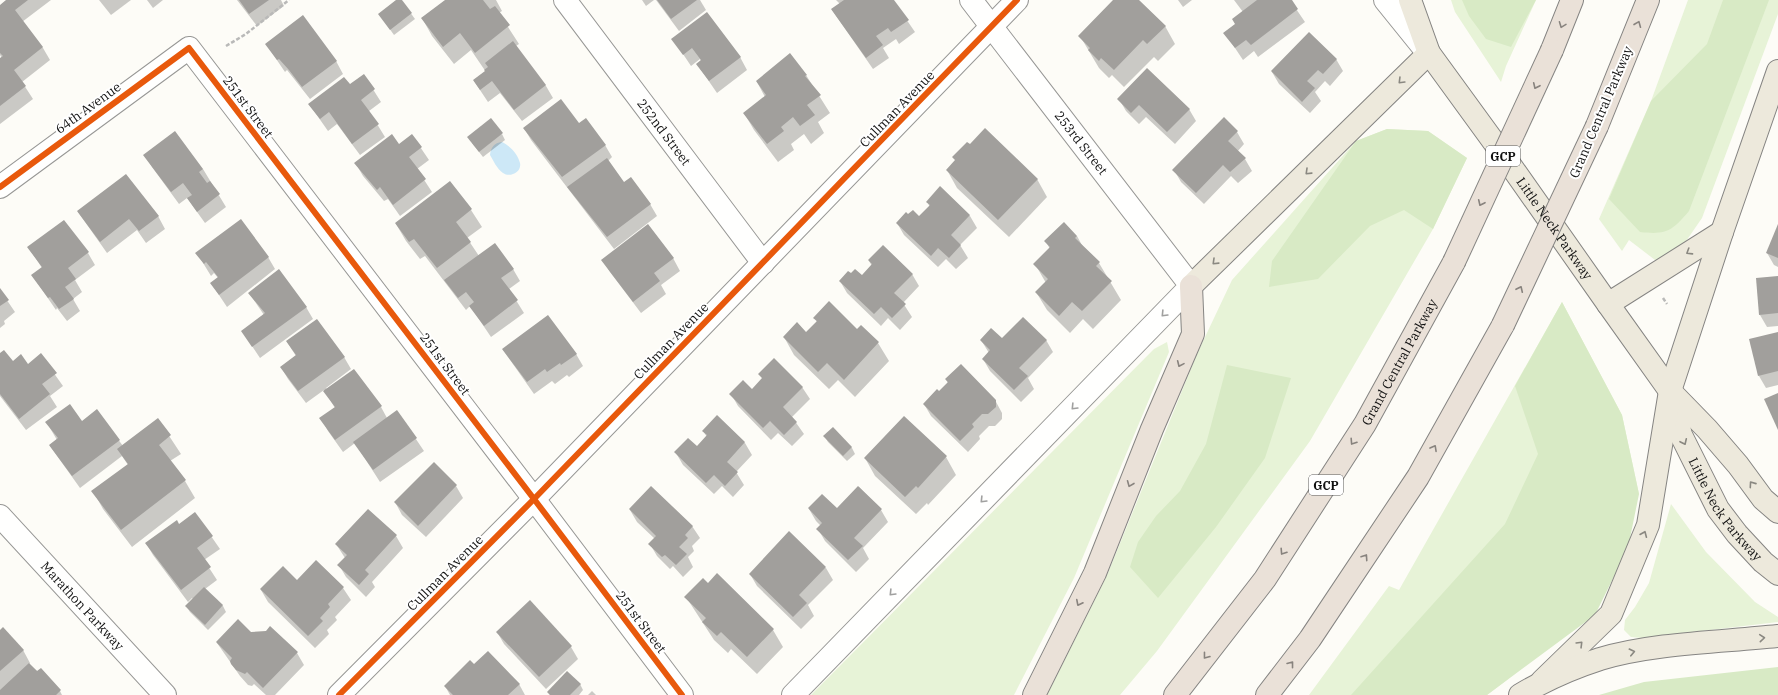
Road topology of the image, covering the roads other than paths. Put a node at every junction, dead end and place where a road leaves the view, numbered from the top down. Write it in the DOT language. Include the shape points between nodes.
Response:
graph roads {
  1 [pos="565,0"];
  2 [pos="971,0"];
  3 [pos="1016,0"];
  4 [pos="1385,0"];
  5 [pos="1410,0"];
  6 [pos="1572,0"];
  7 [pos="1648,0"];
  8 [pos="991,27"];
  9 [pos="189,48"];
  10 [pos="1429,53"];
  11 [pos="1778,71"];
  12 [pos="0,187"];
  13 [pos="1722,232"];
  14 [pos="763,263"];
  15 [pos="1192,286"];
  16 [pos="1608,304"];
  17 [pos="1670,391"];
  18 [pos="534,499"];
  19 [pos="1778,512"];
  20 [pos="0,516"];
  21 [pos="1778,574"];
  22 [pos="1778,636"];
  23 [pos="1542,682"];
  24 [pos="165,695"];
  25 [pos="339,695"];
  26 [pos="682,695"];
  27 [pos="793,695"];
  28 [pos="1034,695"];
  29 [pos="1175,695"];
  30 [pos="1267,695"];
  31 [pos="1520,695"];
  1 -- 14 [label="street, 252nd Street"];
  2 -- 8 [label="street, 253rd Street"];
  3 -- 8 [label="street, Cullman Avenue"];
  4 -- 10 [label="street"];
  5 -- 10 [label="main road, Little Neck Parkway"];
  6 -- 29 [label="highway, Grand Central Parkway / GCP, one-way, bridge" via="1552,50 1454,262 1365,424 1274,566"];
  30 -- 7 [label="highway, Grand Central Parkway, one-way, bridge" via="1310,639 1418,477 1503,325 1597,126"];
  8 -- 14 [label="street, Cullman Avenue"];
  8 -- 15 [label="street, 253rd Street"];
  9 -- 12 [label="street, 64th Avenue"];
  9 -- 18 [label="street, 251st Street"];
  10 -- 15 [label="main road, one-way"];
  10 -- 16 [label="main road, Little Neck Parkway"];
  11 -- 13 [label="main road"];
  13 -- 16 [label="main road, one-way"];
  13 -- 17 [label="main road"];
  14 -- 18 [label="street, Cullman Avenue"];
  15 -- 27 [label="street, one-way"];
  15 -- 28 [label="highway, one-way" via="1193,334 1095,573"];
  16 -- 17 [label="main road, Little Neck Parkway"];
  19 -- 17 [label="main road, Little Neck Parkway, one-way" via="1763,499 1734,460"];
  17 -- 21 [label="main road, Little Neck Parkway, one-way" via="1681,435 1718,509 1762,562"];
  23 -- 17 [label="main road, one-way" via="1611,614 1648,525"];
  18 -- 25 [label="street, Cullman Avenue"];
  18 -- 26 [label="street, 251st Street"];
  20 -- 24 [label="street, Marathon Parkway"];
  23 -- 22 [label="main road, one-way" via="1600,659 1646,649"];
  23 -- 31 [label="main road"];
}
